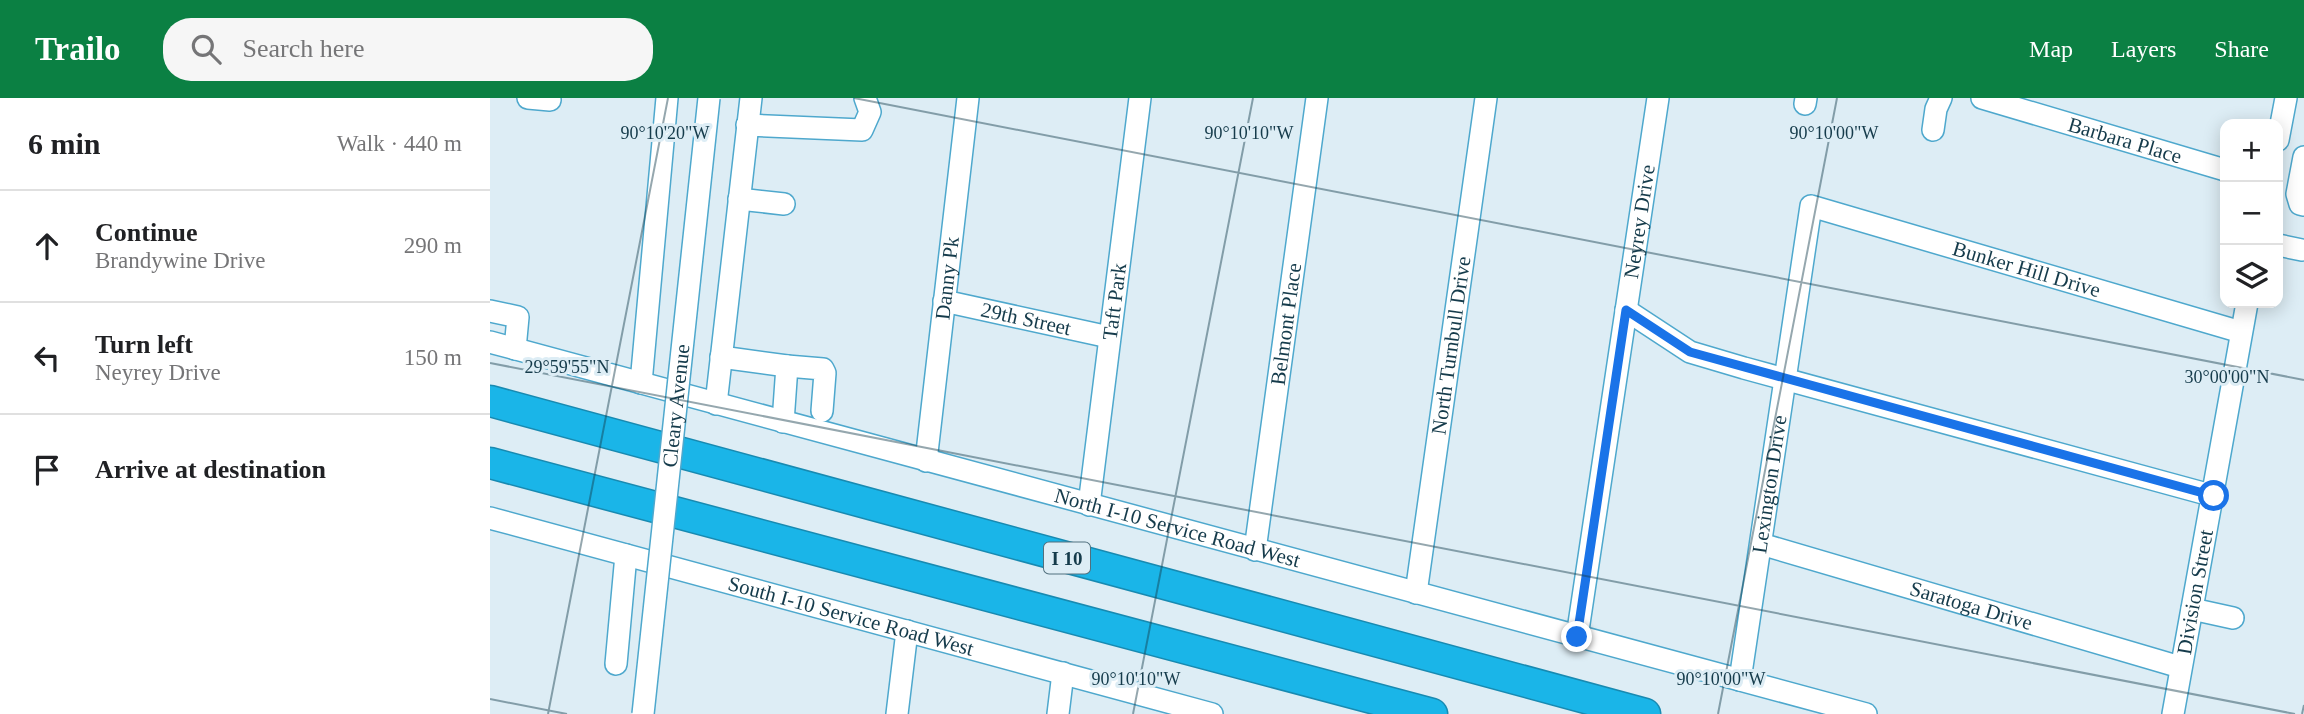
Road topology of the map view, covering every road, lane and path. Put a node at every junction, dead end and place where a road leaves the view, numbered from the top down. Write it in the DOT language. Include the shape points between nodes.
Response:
graph roads {
  1 [pos="528,98"];
  2 [pos="667,98"];
  3 [pos="709,98"];
  4 [pos="751,98"];
  5 [pos="865,98"];
  6 [pos="968,98"];
  7 [pos="1140,98"];
  8 [pos="1317,98"];
  9 [pos="1486,98"];
  10 [pos="1658,98"];
  11 [pos="1941,98"];
  12 [pos="1982,98"];
  13 [pos="2286,98"];
  14 [pos="550,100"];
  15 [pos="2282,119"];
  16 [pos="747,125"];
  17 [pos="1933,130"];
  18 [pos="2304,157"];
  19 [pos="2220,169"];
  20 [pos="739,199"];
  21 [pos="784,204"];
  22 [pos="2304,205"];
  23 [pos="1811,206"];
  24 [pos="2283,246"];
  25 [pos="2301,250"];
  26 [pos="944,301"];
  27 [pos="2246,308"];
  28 [pos="1626,310"];
  29 [pos="490,311"];
  30 [pos="2241,332"];
  31 [pos="1109,337"];
  32 [pos="490,342"];
  33 [pos="514,349"];
  34 [pos="787,366"];
  35 [pos="720,368"];
  36 [pos="1785,379"];
  37 [pos="641,383"];
  38 [pos="490,401"];
  39 [pos="716,404"];
  40 [pos="822,411"];
  41 [pos="783,422"];
  42 [pos="926,461"];
  43 [pos="490,463"];
  44 [pos="2214,496"];
  45 [pos="1089,505"];
  46 [pos="490,519"];
  47 [pos="1761,544"];
  48 [pos="1255,550"];
  49 [pos="626,555"];
  50 [pos="1416,593"];
  51 [pos="2192,609"];
  52 [pos="2233,618"];
  53 [pos="907,631"];
  54 [pos="1577,637"];
  55 [pos="615,664"];
  56 [pos="2189,664"];
  57 [pos="1063,673"];
  58 [pos="1740,681"];
  59 [pos="643,714"];
  60 [pos="897,714"];
  61 [pos="1058,714"];
  62 [pos="1212,714"];
  63 [pos="1432,714"];
  64 [pos="1645,714"];
  65 [pos="1866,714"];
  66 [pos="2173,714"];
  1 -- 14 [label="street"];
  2 -- 37 [label="street"];
  3 -- 59 [label="street, Cleary Avenue, bridge"];
  4 -- 16 [label="street"];
  5 -- 16 [label="street" via="870,112 862,130"];
  6 -- 26 [label="street, Danny Pk"];
  7 -- 31 [label="street, Taft Park"];
  8 -- 48 [label="street, Belmont Place"];
  9 -- 50 [label="street, North Turnbull Drive"];
  10 -- 28 [label="street, Neyrey Drive"];
  11 -- 17 [label="street"];
  12 -- 19 [label="street, Barbara Place"];
  13 -- 15 [label="street"];
  16 -- 20 [label="street"];
  18 -- 22 [label="street" via="2297,194"];
  20 -- 21 [label="street"];
  20 -- 35 [label="street"];
  23 -- 30 [label="street, Bunker Hill Drive"];
  23 -- 36 [label="street, Lexington Drive"];
  24 -- 25 [label="street"];
  26 -- 31 [label="street, 29th Street"];
  26 -- 42 [label="street, Danny Pk"];
  27 -- 30 [label="street, Division Street"];
  28 -- 36 [label="street" via="1690,352"];
  28 -- 54 [label="street, Neyrey Drive"];
  29 -- 33 [label="street" via="518,317"];
  30 -- 44 [label="street, Division Street"];
  31 -- 45 [label="street, Taft Park"];
  32 -- 33 [label="street, North I-10 Service Road West"];
  33 -- 37 [label="street, North I-10 Service Road West"];
  34 -- 35 [label="street"];
  34 -- 40 [label="street" via="823,369"];
  34 -- 41 [label="street"];
  35 -- 39 [label="street"];
  36 -- 44 [label="street"];
  36 -- 47 [label="street, Lexington Drive"];
  37 -- 39 [label="street, North I-10 Service Road West"];
  38 -- 64 [label="highway, I 10"];
  39 -- 41 [label="street, North I-10 Service Road West"];
  41 -- 42 [label="street, North I-10 Service Road West"];
  42 -- 45 [label="street, North I-10 Service Road West"];
  43 -- 63 [label="highway"];
  44 -- 51 [label="street, Division Street"];
  45 -- 48 [label="street, North I-10 Service Road West"];
  46 -- 49 [label="street, South I-10 Service Road West"];
  47 -- 56 [label="street, Saratoga Drive"];
  47 -- 58 [label="street, Lexington Drive"];
  48 -- 50 [label="street, North I-10 Service Road West"];
  49 -- 53 [label="street, South I-10 Service Road West" via="702,586"];
  49 -- 55 [label="street"];
  50 -- 54 [label="street, North I-10 Service Road West"];
  51 -- 52 [label="street"];
  51 -- 56 [label="street, Division Street"];
  53 -- 57 [label="street, South I-10 Service Road West"];
  53 -- 60 [label="street"];
  54 -- 58 [label="street, North I-10 Service Road West"];
  56 -- 66 [label="street, Division Street"];
  57 -- 61 [label="street"];
  57 -- 62 [label="street, South I-10 Service Road West"];
  58 -- 65 [label="street, North I-10 Service Road West"];
}
